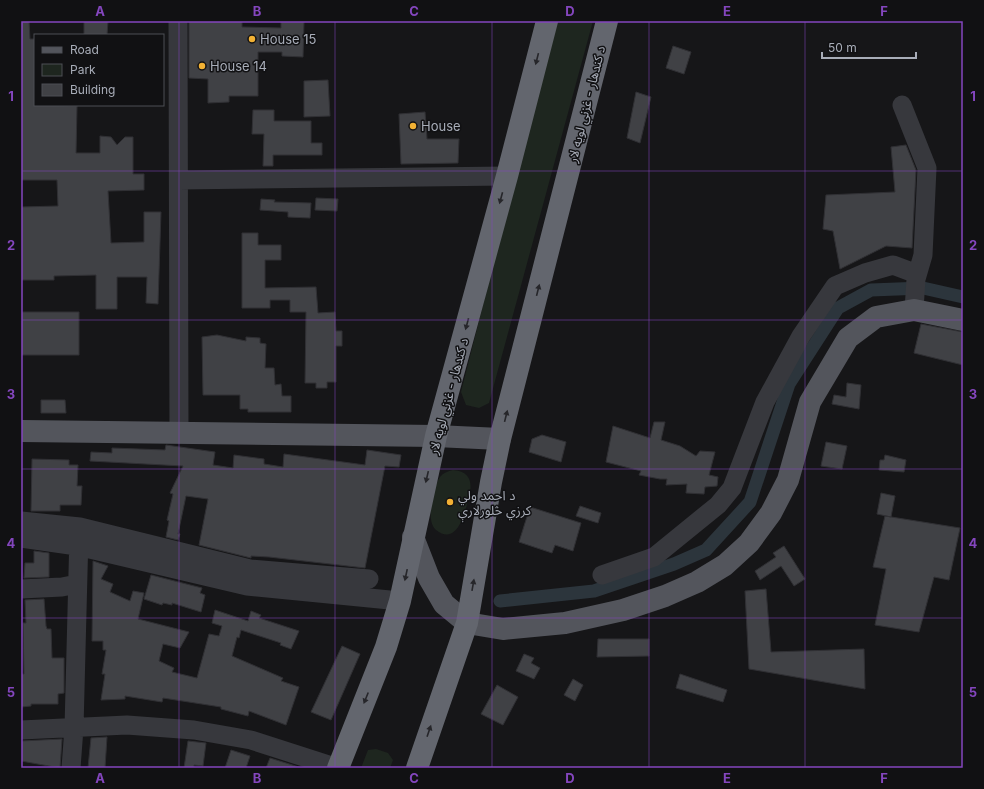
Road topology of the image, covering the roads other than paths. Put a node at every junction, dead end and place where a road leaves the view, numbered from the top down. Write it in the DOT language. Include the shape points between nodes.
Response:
graph roads {
  1 [pos="178,21"];
  2 [pos="547,21"];
  3 [pos="607,21"];
  4 [pos="902,105"];
  5 [pos="507,176"];
  6 [pos="179,180"];
  7 [pos="916,290"];
  8 [pos="963,320"];
  9 [pos="21,431"];
  10 [pos="179,432"];
  11 [pos="436,436"];
  12 [pos="500,439"];
  13 [pos="21,521"];
  14 [pos="413,537"];
  15 [pos="21,538"];
  16 [pos="78,538"];
  17 [pos="602,575"];
  18 [pos="249,577"];
  19 [pos="370,580"];
  20 [pos="77,584"];
  21 [pos="21,589"];
  22 [pos="400,601"];
  23 [pos="467,623"];
  24 [pos="74,728"];
  25 [pos="21,730"];
  26 [pos="72,768"];
  27 [pos="338,768"];
  28 [pos="417,768"];
  1 -- 6 [label="street"];
  2 -- 5 [label="highway, د کندهار - غزني لويه لار, one-way"];
  12 -- 3 [label="highway, د کندهار - غزني لويه لار, one-way"];
  4 -- 7 [label="street" via="927,168 923,255"];
  5 -- 6 [label="street"];
  5 -- 11 [label="highway, د کندهار - غزني لويه لار, one-way"];
  6 -- 10 [label="street"];
  7 -- 8 [label="main road"];
  7 -- 17 [label="street" via="893,265 865,273 835,286 801,336 765,402 732,488 718,506 654,557"];
  7 -- 23 [label="main road" via="848,338 810,402 788,480 771,513 749,543 725,565 697,582 623,610 565,623 503,629"];
  9 -- 10 [label="main road"];
  10 -- 11 [label="main road"];
  11 -- 12 [label="main road"];
  11 -- 14 [label="highway, د کندهار - غزني لويه لار, one-way"];
  23 -- 12 [label="highway, د کندهار - غزني لويه لار, one-way"];
  13 -- 16 [label="street"];
  14 -- 22 [label="highway, د کندهار - غزني لويه لار, one-way"];
  14 -- 23 [label="main road" via="429,578 444,604"];
  15 -- 16 [label="street"];
  16 -- 18 [label="street"];
  16 -- 20 [label="street"];
  18 -- 19 [label="street"];
  18 -- 22 [label="street"];
  20 -- 21 [label="street"];
  20 -- 24 [label="street"];
  22 -- 27 [label="highway, د کندهار - غزني لويه لار, one-way" via="386,647"];
  28 -- 23 [label="highway, د کندهار - غزني لويه لار, one-way"];
  24 -- 25 [label="street"];
  24 -- 26 [label="street"];
  24 -- 27 [label="street" via="127,725 194,730 251,740"];
}
